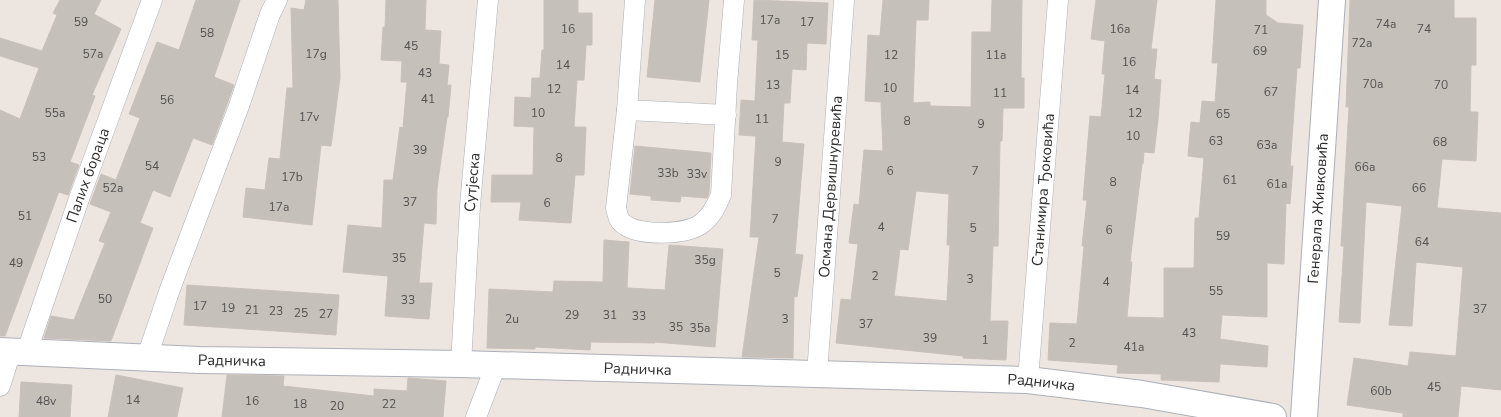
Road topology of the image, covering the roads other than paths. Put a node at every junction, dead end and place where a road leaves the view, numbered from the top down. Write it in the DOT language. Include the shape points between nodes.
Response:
graph roads {
  1 [pos="152,0"];
  2 [pos="277,0"];
  3 [pos="488,0"];
  4 [pos="635,0"];
  5 [pos="734,0"];
  6 [pos="844,0"];
  7 [pos="1058,0"];
  8 [pos="1332,0"];
  9 [pos="627,110"];
  10 [pos="726,115"];
  11 [pos="13,351"];
  12 [pos="147,357"];
  13 [pos="461,364"];
  14 [pos="496,365"];
  15 [pos="816,374"];
  16 [pos="1028,380"];
  17 [pos="0,386"];
  18 [pos="476,417"];
  19 [pos="1273,417"];
  20 [pos="1304,417"];
  1 -- 11 [label="street, Палих бораца" via="80,196"];
  2 -- 12 [label="street"];
  3 -- 13 [label="street, Сутјеска" via="470,206"];
  4 -- 9 [label="street"];
  5 -- 10 [label="street"];
  6 -- 15 [label="street, Османа Дервишнуревића"];
  7 -- 16 [label="street, Станимира Ђоковића"];
  8 -- 20 [label="street, Генерала Живковића"];
  9 -- 10 [label="street"];
  9 -- 10 [label="street" via="616,208 618,219 626,226 646,232 692,229 716,207 723,183"];
  11 -- 12 [label="street, Радничка"];
  11 -- 17 [label="street, Палих бораца"];
  12 -- 13 [label="street, Радничка"];
  13 -- 14 [label="street, Радничка"];
  14 -- 15 [label="street, Радничка"];
  14 -- 18 [label="street"];
  15 -- 16 [label="street, Радничка"];
  16 -- 19 [label="street, Радничка" via="1142,394"];
}
